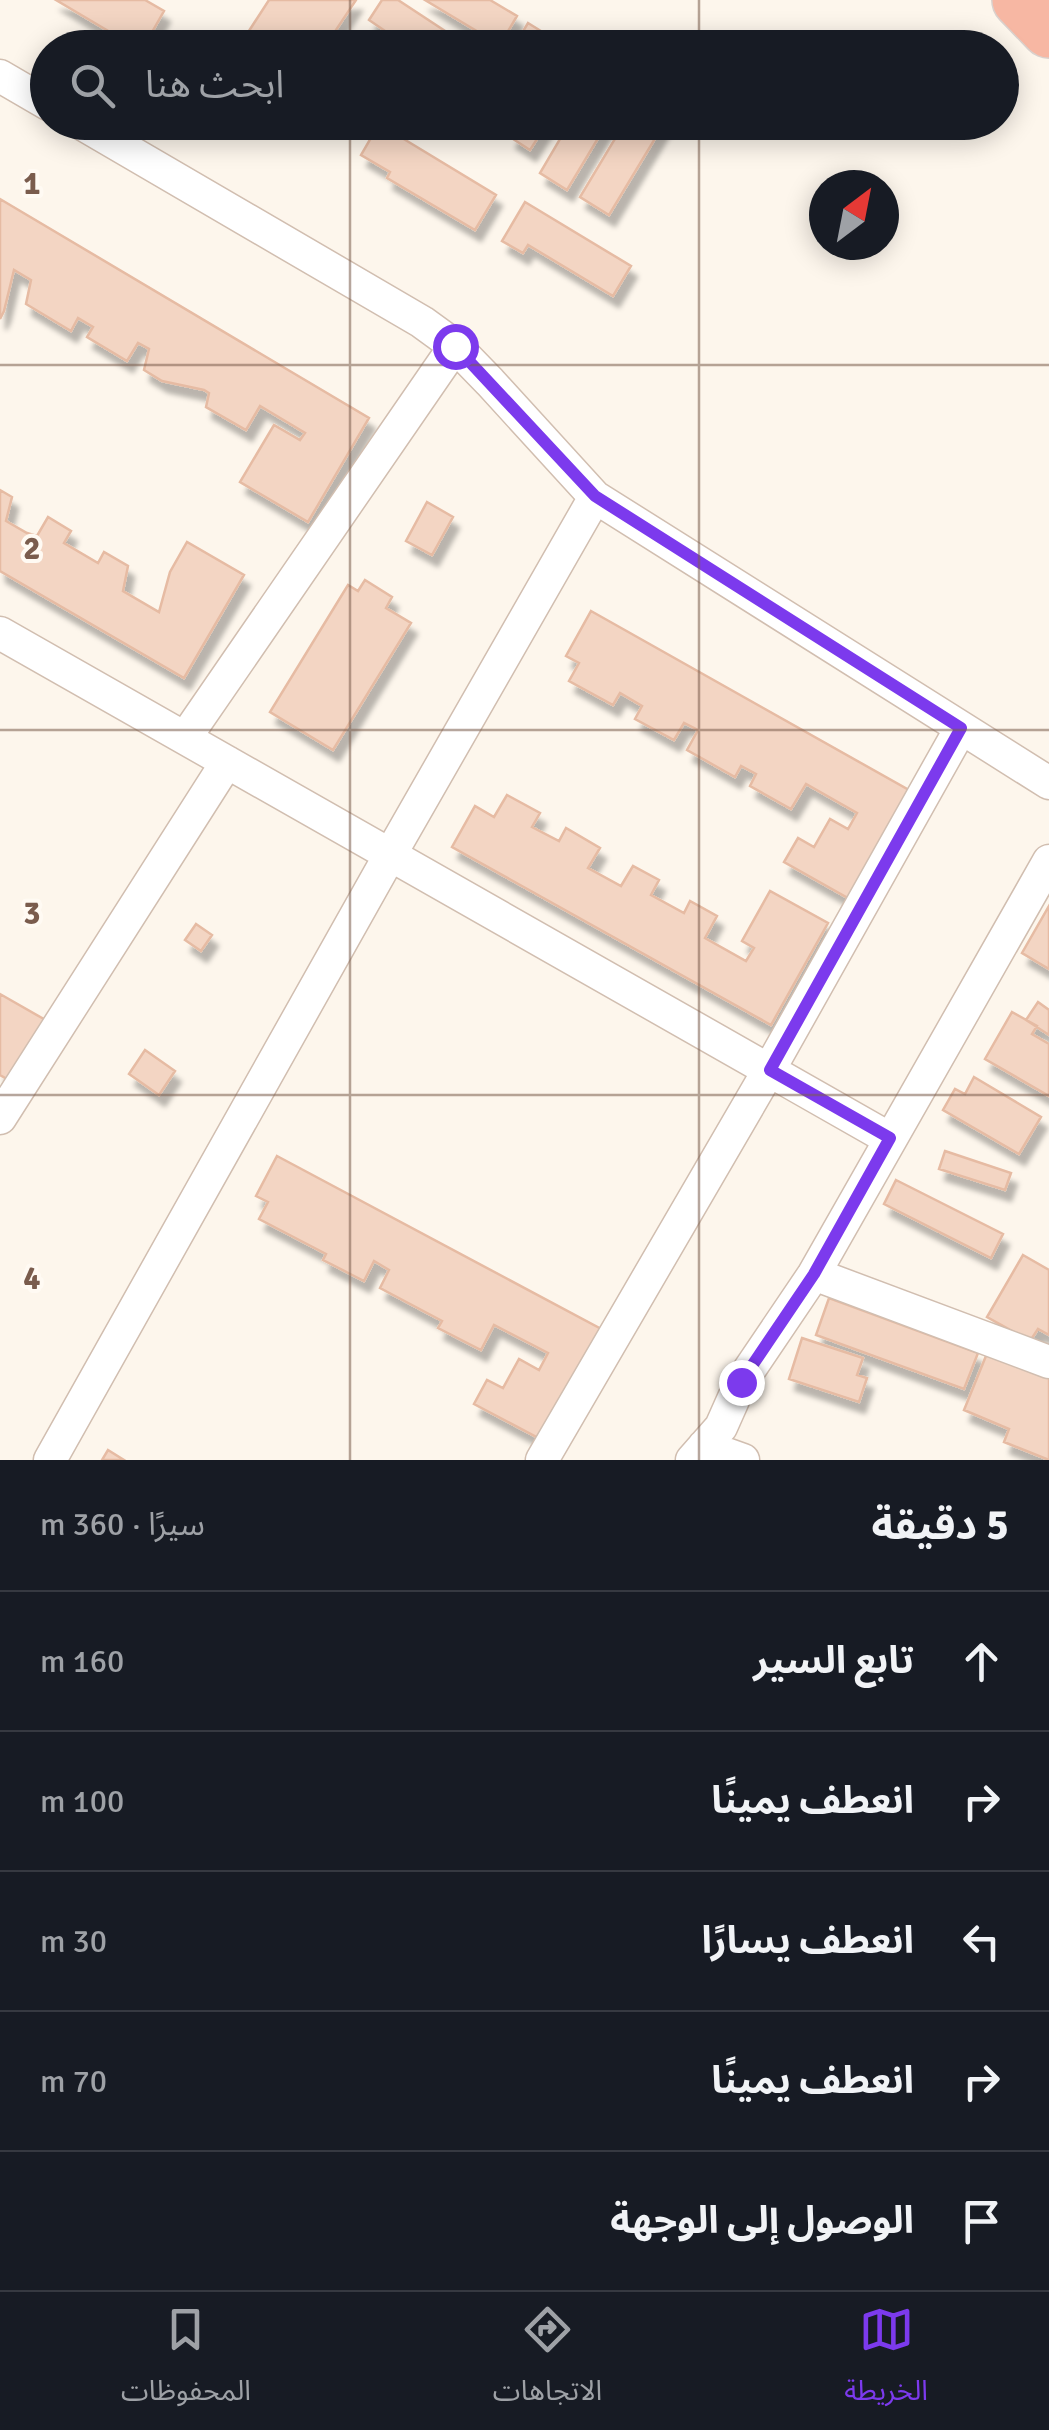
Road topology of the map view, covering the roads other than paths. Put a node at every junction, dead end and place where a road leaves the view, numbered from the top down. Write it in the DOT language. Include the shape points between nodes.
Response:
graph roads {
  1 [pos="1020,0"];
  2 [pos="1049,30"];
  3 [pos="0,76"];
  4 [pos="30,94"];
  5 [pos="110,140"];
  6 [pos="455,346"];
  7 [pos="595,496"];
  8 [pos="0,633"];
  9 [pos="961,728"];
  10 [pos="186,738"];
  11 [pos="226,762"];
  12 [pos="1049,784"];
  13 [pos="390,855"];
  14 [pos="1049,861"];
  15 [pos="770,1070"];
  16 [pos="0,1118"];
  17 [pos="890,1138"];
  18 [pos="814,1274"];
  19 [pos="1049,1362"];
  20 [pos="698,1453"];
  21 [pos="50,1460"];
  22 [pos="542,1460"];
  23 [pos="743,1460"];
  1 -- 2 [label="highway"];
  3 -- 4 [label="street"];
  5 -- 6 [label="street"];
  6 -- 7 [label="street"];
  6 -- 10 [label="street"];
  7 -- 9 [label="street"];
  7 -- 13 [label="street"];
  8 -- 10 [label="street"];
  9 -- 12 [label="street"];
  9 -- 15 [label="street"];
  10 -- 11 [label="street"];
  11 -- 13 [label="street"];
  11 -- 16 [label="street"];
  13 -- 15 [label="street"];
  13 -- 21 [label="street"];
  14 -- 17 [label="street"];
  15 -- 17 [label="street"];
  15 -- 22 [label="street"];
  17 -- 18 [label="street"];
  18 -- 19 [label="street"];
  18 -- 20 [label="street"];
  20 -- 23 [label="street"];
}
